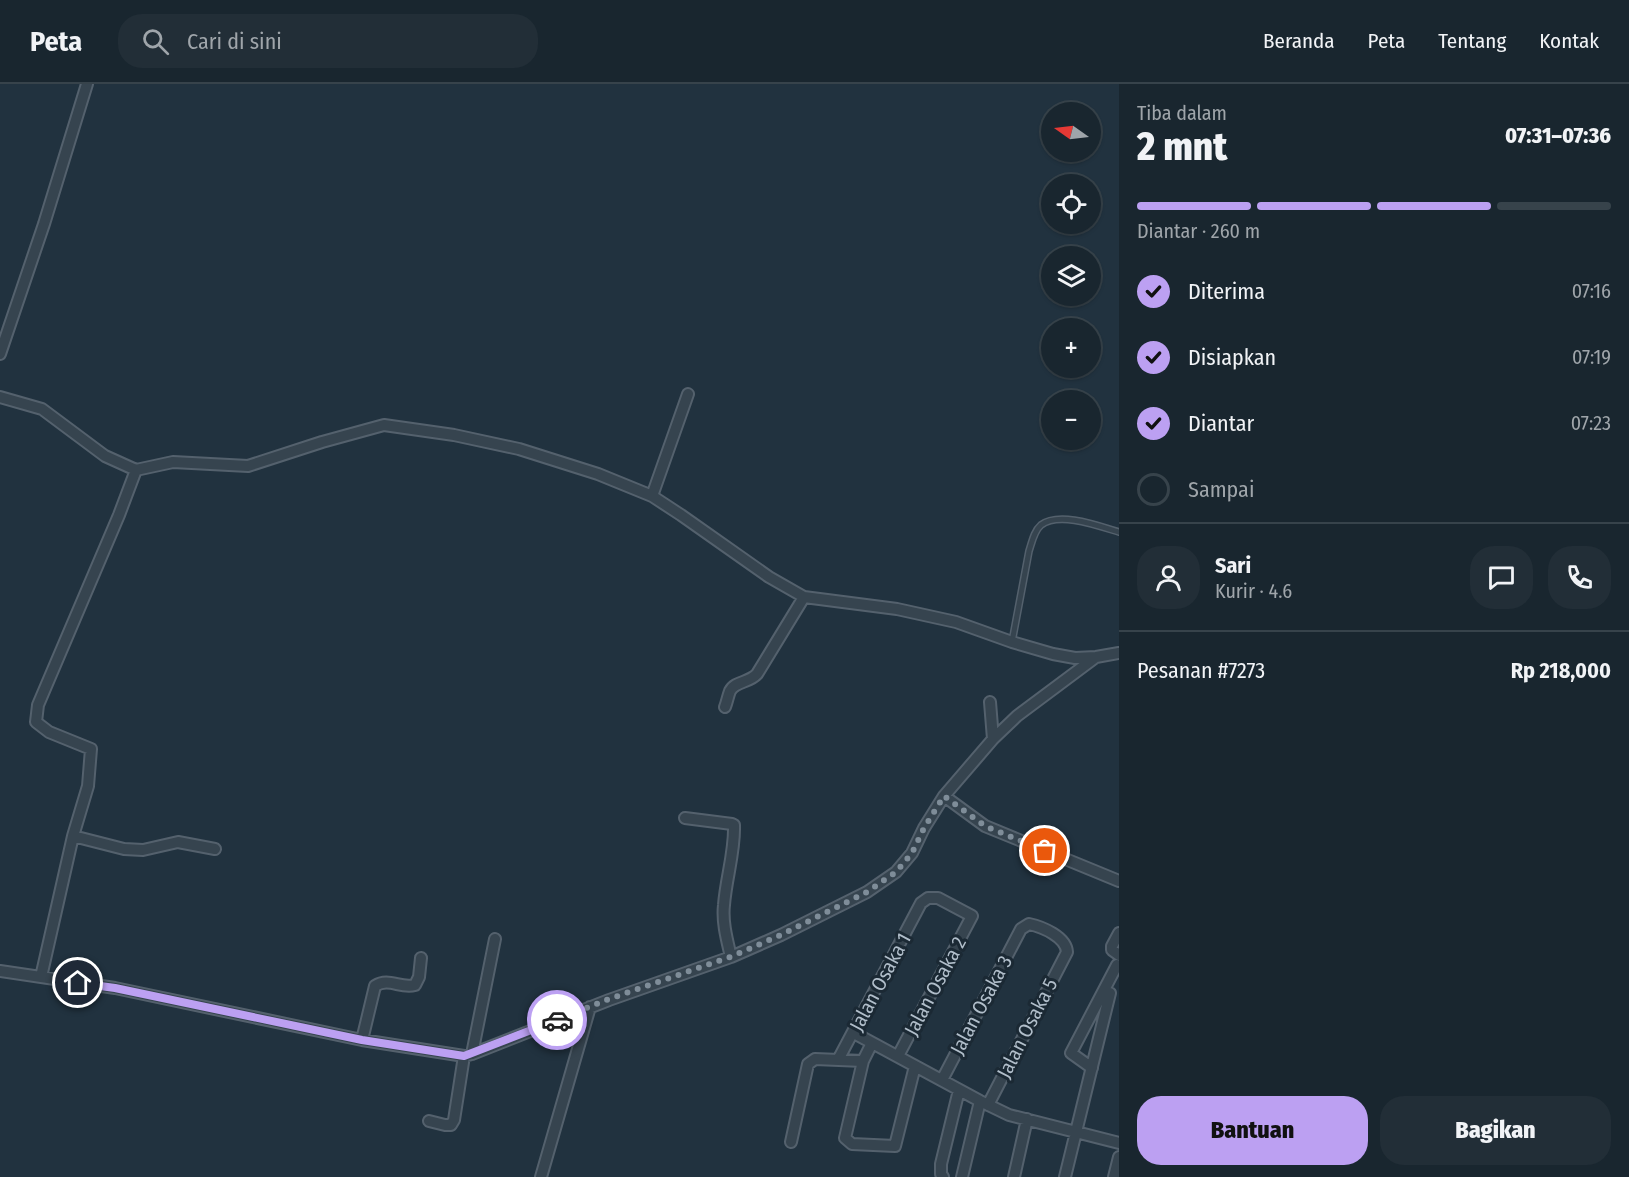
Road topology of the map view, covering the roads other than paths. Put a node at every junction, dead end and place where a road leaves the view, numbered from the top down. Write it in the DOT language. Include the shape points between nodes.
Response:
graph roads {
  1 [pos="87,84"];
  2 [pos="0,354"];
  3 [pos="688,394"];
  4 [pos="0,397"];
  5 [pos="136,470"];
  6 [pos="652,496"];
  7 [pos="1119,532"];
  8 [pos="804,597"];
  9 [pos="1012,642"];
  10 [pos="1119,653"];
  11 [pos="1096,657"];
  12 [pos="990,702"];
  13 [pos="725,707"];
  14 [pos="993,739"];
  15 [pos="944,796"];
  16 [pos="685,818"];
  17 [pos="73,836"];
  18 [pos="215,849"];
  19 [pos="1119,882"];
  20 [pos="972,916"];
  21 [pos="1119,933"];
  22 [pos="495,939"];
  23 [pos="1067,952"];
  24 [pos="730,957"];
  25 [pos="421,958"];
  26 [pos="1118,960"];
  27 [pos="0,971"];
  28 [pos="41,977"];
  29 [pos="1111,993"];
  30 [pos="590,1007"];
  31 [pos="854,1033"];
  32 [pos="362,1040"];
  33 [pos="872,1043"];
  34 [pos="468,1055"];
  35 [pos="898,1056"];
  36 [pos="838,1060"];
  37 [pos="863,1061"];
  38 [pos="915,1066"];
  39 [pos="1092,1068"];
  40 [pos="942,1080"];
  41 [pos="959,1090"];
  42 [pos="984,1103"];
  43 [pos="1027,1119"];
  44 [pos="429,1121"];
  45 [pos="1076,1132"];
  46 [pos="791,1142"];
  47 [pos="1119,1143"];
  48 [pos="1119,1157"];
  49 [pos="541,1175"];
  50 [pos="943,1177"];
  51 [pos="962,1177"];
  52 [pos="1014,1177"];
  53 [pos="1065,1177"];
  54 [pos="1114,1177"];
  1 -- 2 [label="street"];
  3 -- 6 [label="street"];
  4 -- 5 [label="street" via="42,409 105,456"];
  5 -- 6 [label="street" via="173,462 248,466 384,425 519,449"];
  5 -- 17 [label="street" via="38,705 36,722 49,732 91,749 88,786"];
  6 -- 8 [label="street"];
  7 -- 9 [label="lane" via="1059,519 1039,526 1029,551"];
  8 -- 9 [label="street" via="897,609 956,622"];
  8 -- 13 [label="street" via="757,674 730,690"];
  9 -- 11 [label="street" via="1053,654"];
  10 -- 11 [label="street"];
  11 -- 14 [label="street" via="1017,716"];
  12 -- 14 [label="street"];
  14 -- 15 [label="street"];
  15 -- 19 [label="street" via="985,826"];
  15 -- 24 [label="street" via="912,853 896,872 867,892"];
  16 -- 24 [label="street" via="734,825 723,907"];
  17 -- 18 [label="street" via="124,849 144,850 178,842"];
  17 -- 28 [label="street"];
  20 -- 31 [label="street, Jalan Osaka 1" via="938,898 921,903"];
  20 -- 35 [label="street, Jalan Osaka 2"];
  21 -- 26 [label="street" via="1112,946"];
  22 -- 34 [label="street"];
  23 -- 40 [label="street, Jalan Osaka 3" via="1062,940 1037,926 1029,924 1021,929"];
  23 -- 42 [label="street, Jalan Osaka 5"];
  24 -- 30 [label="street"];
  25 -- 32 [label="street" via="415,985 383,981 375,986"];
  26 -- 29 [label="street"];
  27 -- 28 [label="street"];
  28 -- 32 [label="street" via="115,988"];
  29 -- 39 [label="street"];
  29 -- 39 [label="street" via="1071,1053"];
  30 -- 34 [label="street"];
  30 -- 49 [label="street"];
  31 -- 33 [label="street"];
  31 -- 36 [label="street, Jalan Osaka 1"];
  32 -- 34 [label="street"];
  33 -- 35 [label="street"];
  33 -- 37 [label="street"];
  34 -- 44 [label="street" via="452,1125"];
  35 -- 38 [label="street"];
  36 -- 37 [label="street"];
  36 -- 46 [label="street" via="815,1059 808,1064"];
  37 -- 38 [label="street" via="845,1138 852,1144 895,1146"];
  38 -- 40 [label="street"];
  39 -- 45 [label="street"];
  40 -- 41 [label="street"];
  41 -- 42 [label="street"];
  41 -- 50 [label="street" via="941,1164"];
  42 -- 43 [label="street"];
  42 -- 51 [label="street, Jalan Osaka 5"];
  43 -- 45 [label="street"];
  43 -- 52 [label="street"];
  45 -- 47 [label="street"];
  45 -- 53 [label="street"];
  48 -- 54 [label="street"];
}
